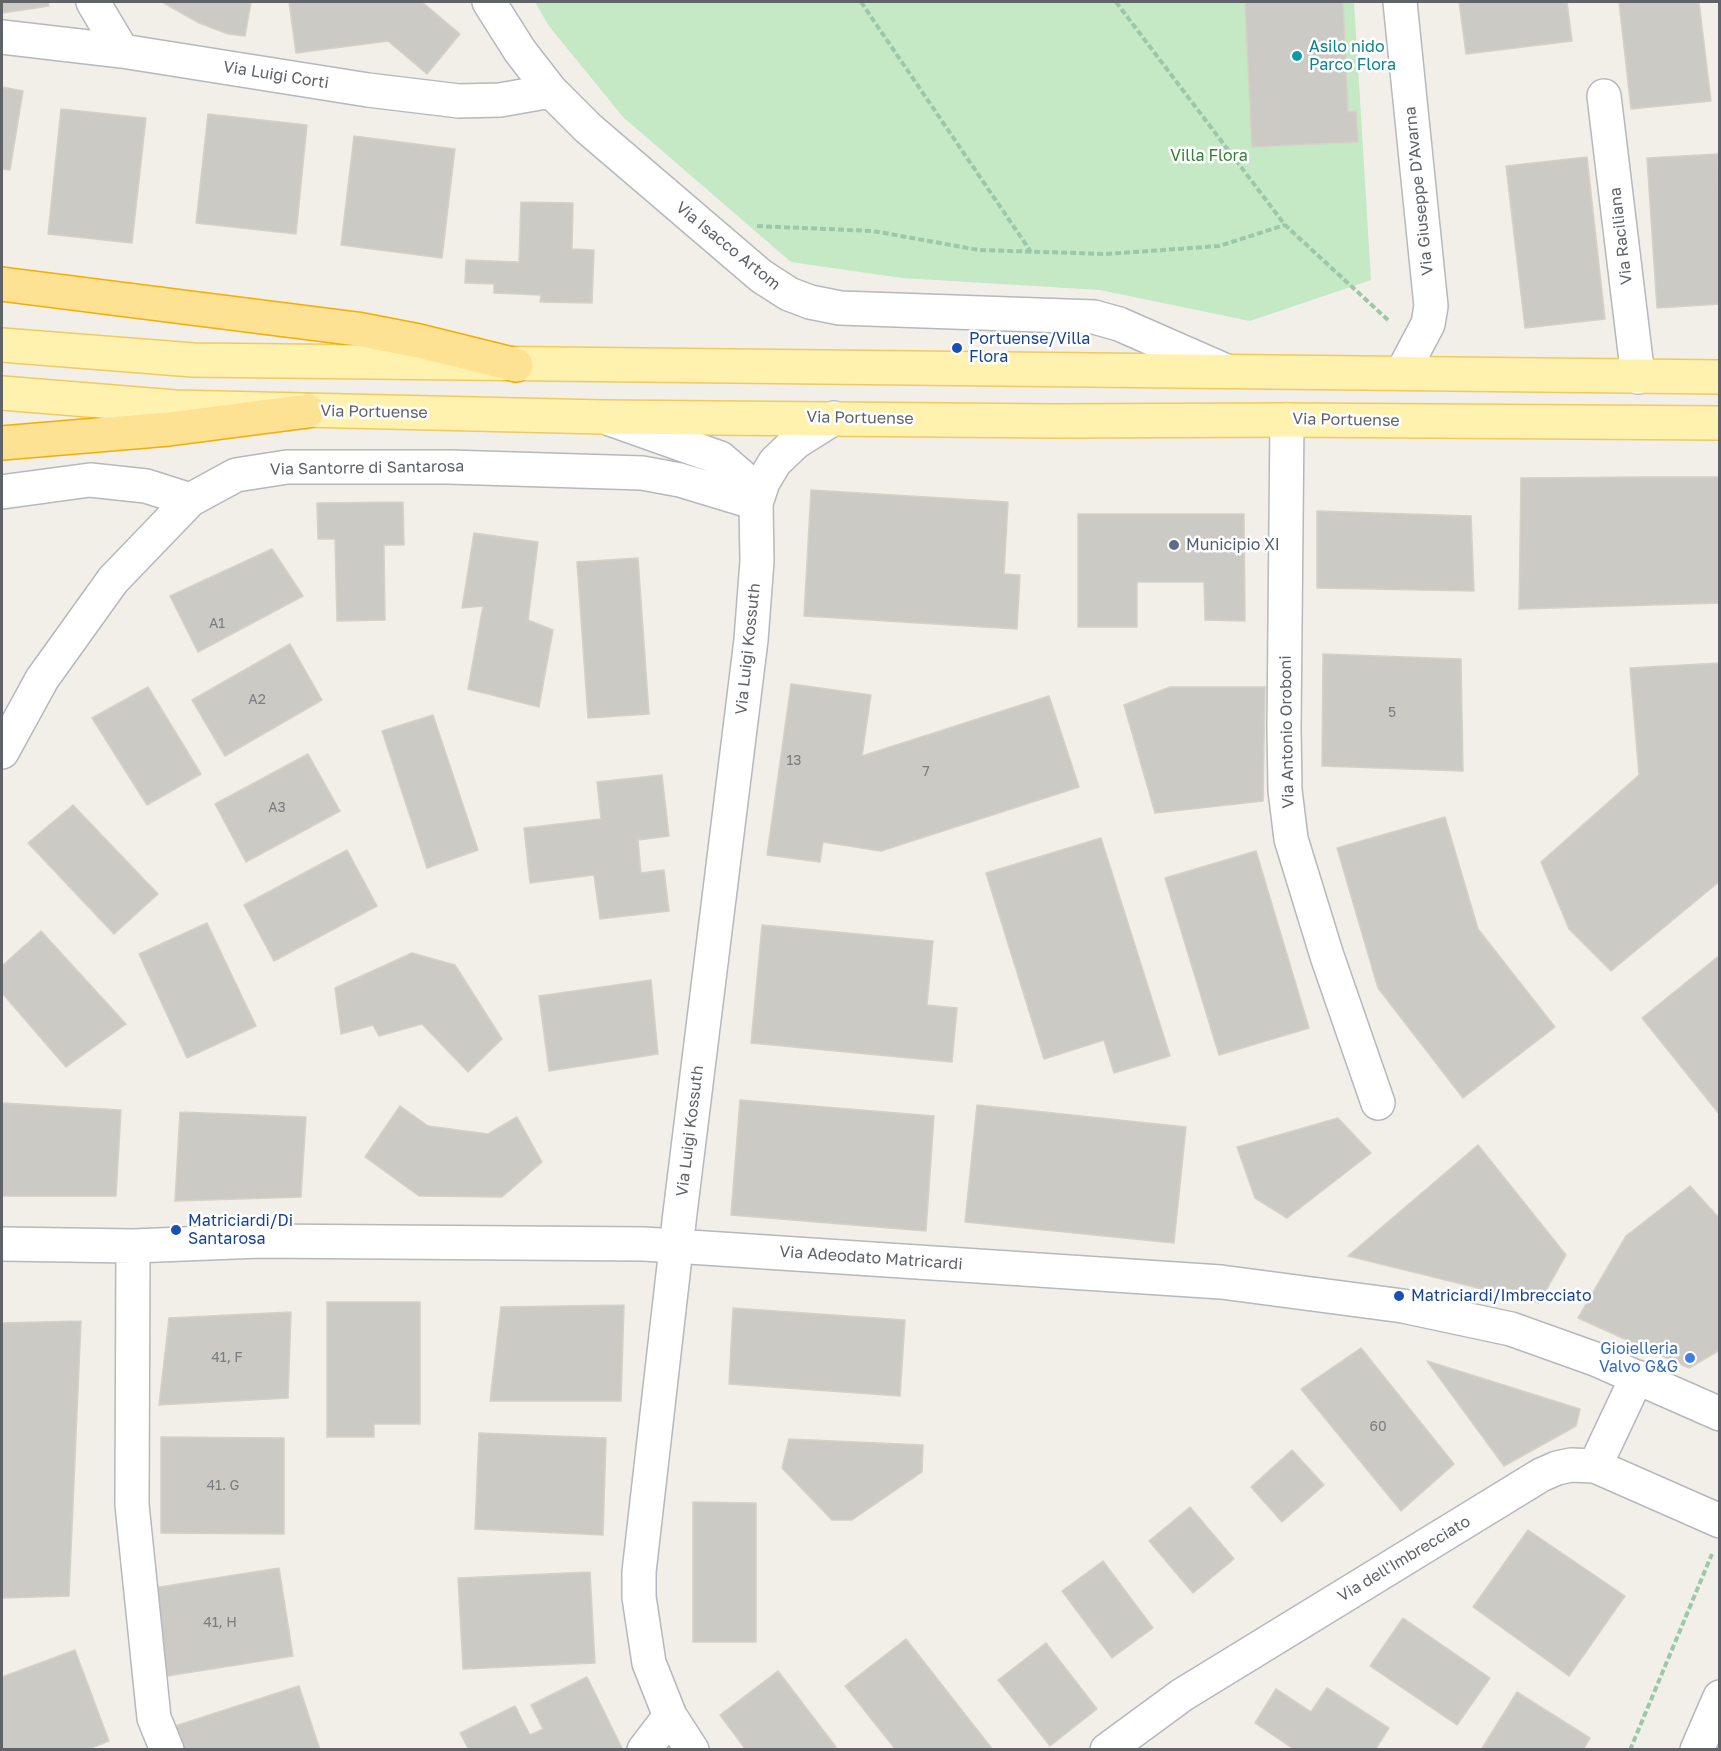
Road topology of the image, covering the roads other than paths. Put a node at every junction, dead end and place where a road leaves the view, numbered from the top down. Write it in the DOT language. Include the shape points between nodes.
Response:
graph roads {
  1 [pos="93,2"];
  2 [pos="489,2"];
  3 [pos="1400,2"];
  4 [pos="2,37"];
  5 [pos="122,51"];
  6 [pos="551,91"];
  7 [pos="1604,96"];
  8 [pos="2,284"];
  9 [pos="2,345"];
  10 [pos="516,365"];
  11 [pos="1224,370"];
  12 [pos="1402,373"];
  13 [pos="1638,377"];
  14 [pos="1719,377"];
  15 [pos="2,393"];
  16 [pos="308,411"];
  17 [pos="603,417"];
  18 [pos="834,418"];
  19 [pos="1287,420"];
  20 [pos="1719,423"];
  21 [pos="2,443"];
  22 [pos="2,492"];
  23 [pos="190,500"];
  24 [pos="756,503"];
  25 [pos="2,752"];
  26 [pos="1378,1103"];
  27 [pos="2,1244"];
  28 [pos="133,1246"];
  29 [pos="677,1247"];
  30 [pos="1637,1377"];
  31 [pos="1719,1414"];
  32 [pos="1595,1466"];
  33 [pos="1716,1536"];
  34 [pos="1719,1697"];
  35 [pos="670,1716"];
  36 [pos="167,1749"];
  37 [pos="644,1749"];
  38 [pos="692,1749"];
  39 [pos="1107,1749"];
  40 [pos="1696,1749"];
  1 -- 5 [label="street"];
  2 -- 6 [label="street, Via Isacco Artom" via="519,51"];
  3 -- 12 [label="street, Via Giuseppe D'Avarna" via="1431,306 1428,324"];
  4 -- 5 [label="street, Via Luigi Corti"];
  5 -- 6 [label="street, Via Luigi Corti" via="459,101 500,100"];
  6 -- 11 [label="street, Via Isacco Artom" via="588,128 776,287 810,302 840,308 1094,317"];
  7 -- 13 [label="street, Via Raciliana"];
  8 -- 10 [label="highway" via="357,329"];
  9 -- 10 [label="main road" via="193,360"];
  10 -- 11 [label="main road"];
  11 -- 12 [label="main road"];
  12 -- 13 [label="main road"];
  13 -- 14 [label="main road"];
  15 -- 16 [label="main road, Via Portuense" via="164,406"];
  16 -- 17 [label="main road, Via Portuense"];
  16 -- 21 [label="highway" via="157,430"];
  17 -- 18 [label="main road, Via Portuense"];
  17 -- 24 [label="street, Via Luigi Kossuth" via="720,458 741,476"];
  18 -- 19 [label="main road, Via Portuense"];
  18 -- 24 [label="street, Via Luigi Kossuth" via="796,442 775,462"];
  19 -- 20 [label="main road, Via Portuense"];
  19 -- 26 [label="street, Via Antonio Oroboni" via="1285,790 1292,839"];
  22 -- 23 [label="street" via="90,480 146,486"];
  23 -- 24 [label="street, Via Santorre di Santarosa" via="228,478 266,469 449,467 642,473"];
  23 -- 25 [label="street, Via Santorre di Santarosa" via="94,604 42,678"];
  24 -- 29 [label="street, Via Luigi Kossuth" via="757,561 751,640"];
  27 -- 28 [label="street, Via Adeodato Matricardi"];
  28 -- 29 [label="street, Via Adeodato Matricardi" via="260,1241"];
  28 -- 36 [label="street" via="132,1504 154,1718"];
  29 -- 30 [label="street, Via Adeodato Matricardi" via="1137,1275 1349,1297 1511,1329"];
  29 -- 35 [label="street, Via Luigi Kossuth" via="639,1581 645,1645"];
  30 -- 31 [label="street, Via Adeodato Matricardi"];
  30 -- 32 [label="street"];
  32 -- 33 [label="street, Via dell'Imbrecciato"];
  32 -- 39 [label="street, Via dell'Imbrecciato" via="1571,1465 1541,1475 1182,1695"];
  34 -- 40 [label="street"];
  35 -- 37 [label="street"];
  35 -- 38 [label="street, Via Luigi Kossuth"];
}
